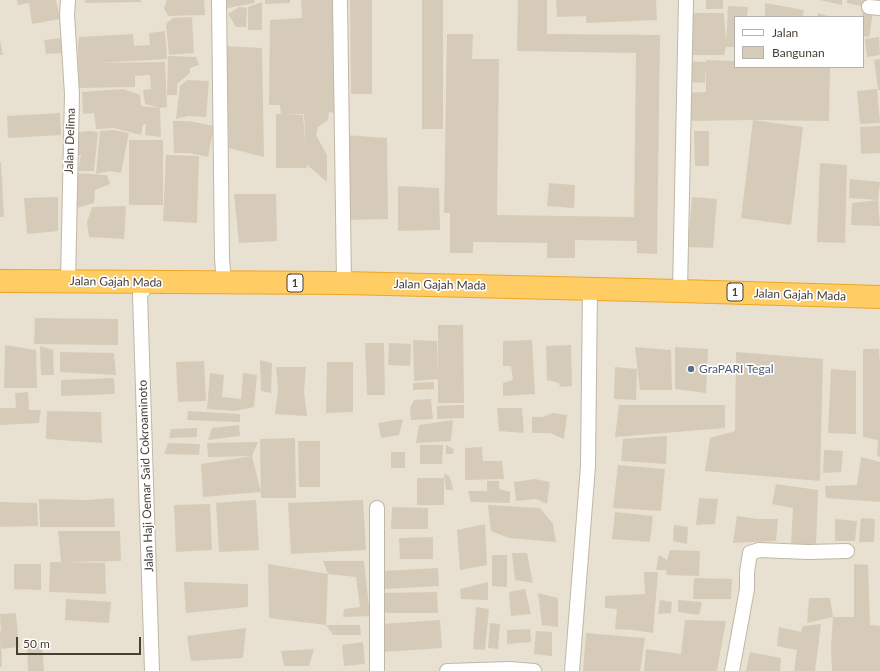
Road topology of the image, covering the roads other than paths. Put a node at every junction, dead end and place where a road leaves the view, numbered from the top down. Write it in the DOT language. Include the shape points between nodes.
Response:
graph roads {
  1 [pos="68,0"];
  2 [pos="219,0"];
  3 [pos="340,0"];
  4 [pos="686,0"];
  5 [pos="0,280"];
  6 [pos="68,282"];
  7 [pos="148,283"];
  8 [pos="224,283"];
  9 [pos="344,283"];
  10 [pos="590,288"];
  11 [pos="680,291"];
  12 [pos="880,297"];
  13 [pos="377,508"];
  14 [pos="847,552"];
  15 [pos="152,671"];
  16 [pos="377,671"];
  17 [pos="447,671"];
  18 [pos="534,671"];
  19 [pos="572,671"];
  20 [pos="732,671"];
  1 -- 6 [label="street, Jalan Delima" via="72,94"];
  2 -- 8 [label="street"];
  3 -- 9 [label="street"];
  4 -- 11 [label="street"];
  5 -- 6 [label="highway, Jalan Gajah Mada / 1"];
  6 -- 7 [label="highway, Jalan Gajah Mada / 1"];
  7 -- 8 [label="highway, Jalan Gajah Mada / 1"];
  7 -- 15 [label="street, Jalan Haji Oemar Said Cokroaminoto" via="140,294"];
  8 -- 9 [label="highway, Jalan Gajah Mada / 1"];
  9 -- 10 [label="highway, Jalan Gajah Mada / 1"];
  10 -- 11 [label="highway, Jalan Gajah Mada / 1"];
  10 -- 19 [label="street" via="588,466"];
  11 -- 12 [label="highway, Jalan Gajah Mada / 1"];
  13 -- 16 [label="street"];
  14 -- 20 [label="street" via="759,550 750,553 746,597"];
  17 -- 18 [label="street"];
}
